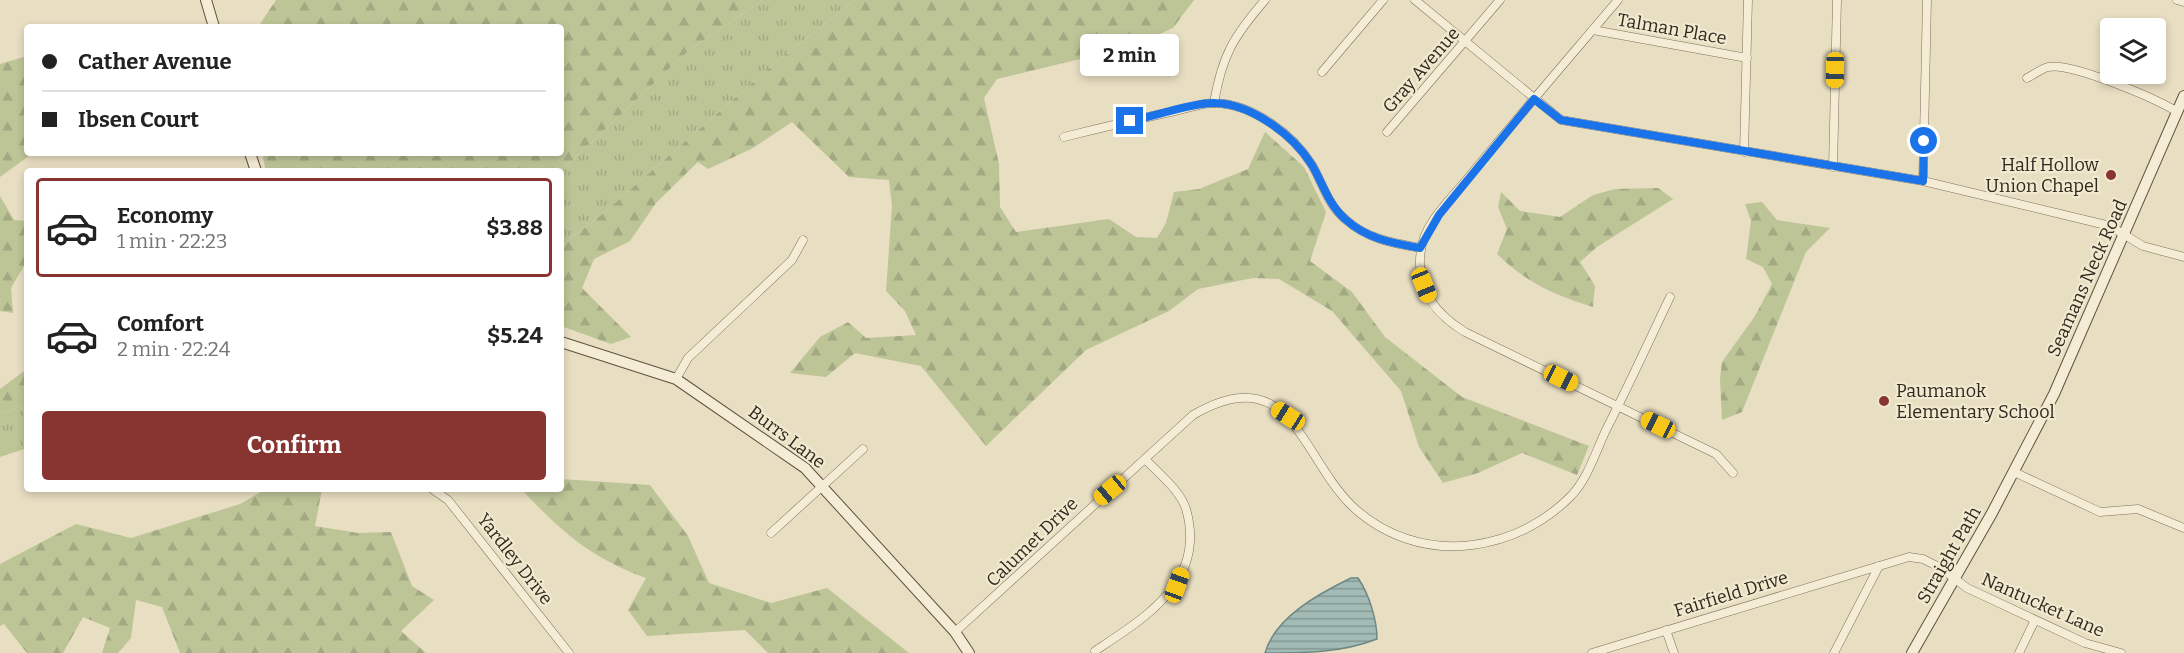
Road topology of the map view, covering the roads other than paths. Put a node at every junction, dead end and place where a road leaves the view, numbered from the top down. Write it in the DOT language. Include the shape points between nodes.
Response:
graph roads {
  1 [pos="206,0"];
  2 [pos="1266,0"];
  3 [pos="1383,0"];
  4 [pos="1415,0"];
  5 [pos="1500,0"];
  6 [pos="1618,0"];
  7 [pos="1748,0"];
  8 [pos="1837,0"];
  9 [pos="1927,0"];
  10 [pos="2177,0"];
  11 [pos="2184,2"];
  12 [pos="213,24"];
  13 [pos="1593,30"];
  14 [pos="1466,41"];
  15 [pos="1747,58"];
  16 [pos="1322,72"];
  17 [pos="2027,78"];
  18 [pos="2184,98"];
  19 [pos="1534,99"];
  20 [pos="1214,103"];
  21 [pos="2176,111"];
  22 [pos="1387,132"];
  23 [pos="1064,137"];
  24 [pos="1744,152"];
  25 [pos="1833,167"];
  26 [pos="1923,181"];
  27 [pos="2125,234"];
  28 [pos="803,240"];
  29 [pos="1420,248"];
  30 [pos="2184,256"];
  31 [pos="1670,297"];
  32 [pos="564,343"];
  33 [pos="676,378"];
  34 [pos="1619,405"];
  35 [pos="863,449"];
  36 [pos="1145,459"];
  37 [pos="2014,472"];
  38 [pos="1733,473"];
  39 [pos="824,486"];
  40 [pos="436,492"];
  41 [pos="2184,528"];
  42 [pos="771,533"];
  43 [pos="1879,566"];
  44 [pos="1955,579"];
  45 [pos="2035,620"];
  46 [pos="1666,630"];
  47 [pos="956,632"];
  48 [pos="1095,651"];
  49 [pos="569,653"];
  50 [pos="969,653"];
  51 [pos="1592,653"];
  52 [pos="1674,653"];
  53 [pos="1834,653"];
  54 [pos="1912,653"];
  55 [pos="2019,653"];
  56 [pos="2121,653"];
  1 -- 12 [label="main road"];
  2 -- 20 [label="street" via="1226,53"];
  3 -- 16 [label="street"];
  4 -- 14 [label="street"];
  5 -- 14 [label="street, Gray Avenue"];
  6 -- 13 [label="street"];
  7 -- 15 [label="street"];
  8 -- 25 [label="street"];
  9 -- 26 [label="street"];
  10 -- 11 [label="street"];
  13 -- 15 [label="street, Talman Place"];
  13 -- 19 [label="street"];
  14 -- 19 [label="street"];
  14 -- 22 [label="street, Gray Avenue"];
  15 -- 24 [label="street"];
  17 -- 21 [label="street" via="2048,67 2082,73 2131,89"];
  18 -- 21 [label="main road, Seamans Neck Road"];
  19 -- 24 [label="street" via="1561,120"];
  19 -- 29 [label="street" via="1439,215"];
  20 -- 23 [label="street"];
  20 -- 29 [label="street" via="1240,109 1274,126 1312,165 1336,210 1363,233 1384,242"];
  21 -- 27 [label="main road, Seamans Neck Road"];
  24 -- 25 [label="street"];
  25 -- 26 [label="street"];
  26 -- 27 [label="street" via="2109,226"];
  27 -- 30 [label="street" via="2143,246"];
  27 -- 37 [label="main road, Seamans Neck Road" via="2054,394"];
  28 -- 33 [label="street" via="792,260 688,358"];
  29 -- 34 [label="street" via="1424,285 1438,313 1450,323"];
  31 -- 34 [label="street, Calumet Drive"];
  32 -- 33 [label="main road, Burrs Lane"];
  33 -- 39 [label="main road, Burrs Lane" via="805,468"];
  34 -- 36 [label="street, Calumet Drive" via="1572,495 1519,533 1488,543 1456,547 1417,543 1365,517 1336,488 1288,416 1268,403 1247,398 1214,402 1193,415"];
  34 -- 38 [label="street" via="1716,454"];
  35 -- 39 [label="street"];
  36 -- 47 [label="street, Calumet Drive"];
  36 -- 48 [label="street" via="1186,507 1188,555 1177,585 1150,614"];
  37 -- 41 [label="street" via="2100,512 2139,508"];
  37 -- 44 [label="main road, Straight Path"];
  39 -- 42 [label="street"];
  39 -- 47 [label="main road, Burrs Lane"];
  40 -- 49 [label="street, Yardley Drive" via="448,500"];
  43 -- 44 [label="street, Fairfield Drive" via="1909,557 1923,559"];
  43 -- 46 [label="street, Fairfield Drive"];
  43 -- 53 [label="street"];
  44 -- 45 [label="street, Nantucket Lane"];
  44 -- 54 [label="main road, Straight Path"];
  45 -- 55 [label="street"];
  45 -- 56 [label="street, Nantucket Lane" via="2085,644"];
  46 -- 51 [label="street, Fairfield Drive"];
  46 -- 52 [label="street"];
  47 -- 50 [label="main road, Burrs Lane"];
}
